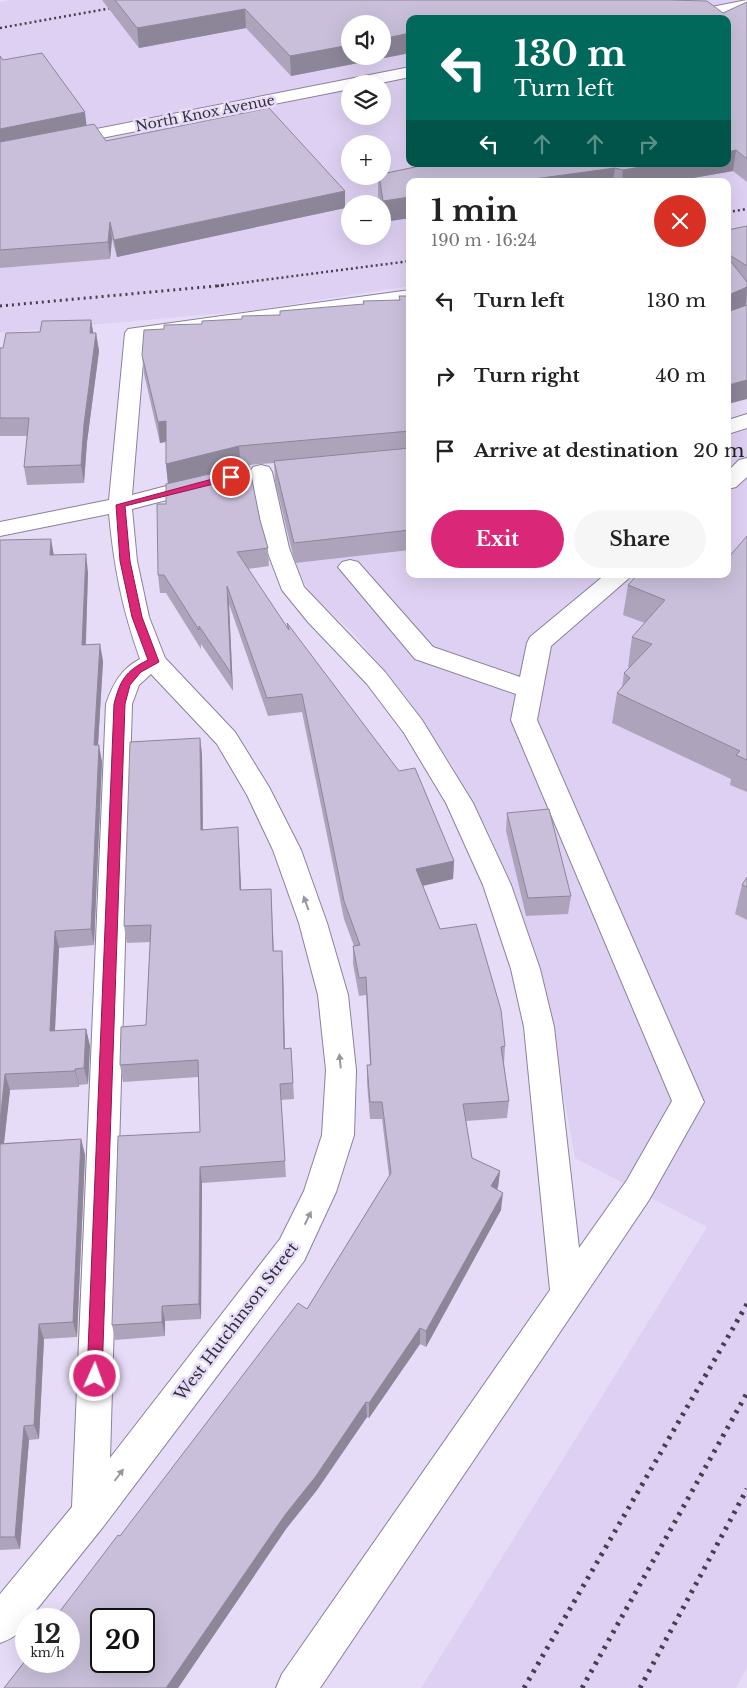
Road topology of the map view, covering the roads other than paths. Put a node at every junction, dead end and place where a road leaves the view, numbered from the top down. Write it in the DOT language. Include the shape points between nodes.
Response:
graph roads {
  1 [pos="747,4"];
  2 [pos="695,15"];
  3 [pos="406,73"];
  4 [pos="0,154"];
  5 [pos="406,297"];
  6 [pos="747,420"];
  7 [pos="731,427"];
  8 [pos="747,465"];
  9 [pos="731,479"];
  10 [pos="120,505"];
  11 [pos="0,529"];
  12 [pos="350,567"];
  13 [pos="615,578"];
  14 [pos="154,662"];
  15 [pos="530,690"];
  16 [pos="567,1296"];
  17 [pos="90,1514"];
  18 [pos="0,1624"];
  19 [pos="296,1688"];
  1 -- 2 [label="street"];
  3 -- 4 [label="street, North Knox Avenue"];
  5 -- 10 [label="street, West Hutchinson Street" via="135,333"];
  6 -- 7 [label="street"];
  8 -- 9 [label="street"];
  10 -- 11 [label="street"];
  10 -- 14 [label="street, West Hutchinson Street" via="125,561 137,617"];
  10 -- 16 [label="street" via="251,474 269,513 294,590 387,690 416,731 452,793 491,867 516,934 536,1013 548,1094"];
  12 -- 15 [label="street" via="424,653"];
  13 -- 15 [label="street" via="539,643"];
  14 -- 17 [label="street" via="137,669 125,684 119,704"];
  17 -- 14 [label="street, West Hutchinson Street, one-way" via="292,1250 320,1192 338,1135 341,1070 333,995 313,923 287,850 260,794 226,738"];
  15 -- 16 [label="street" via="524,720 688,1102 638,1190"];
  16 -- 19 [label="street"];
  17 -- 18 [label="street, West Hutchinson Street"];
}
